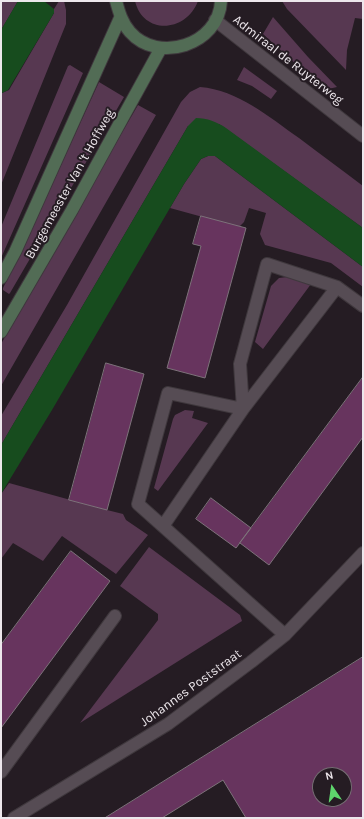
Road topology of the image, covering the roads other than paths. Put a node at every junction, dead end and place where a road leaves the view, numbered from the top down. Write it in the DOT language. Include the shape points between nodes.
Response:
graph roads {
  1 [pos="116,1"];
  2 [pos="221,1"];
  3 [pos="120,18"];
  4 [pos="216,20"];
  5 [pos="161,48"];
  6 [pos="363,136"];
  7 [pos="1,278"];
  8 [pos="337,287"];
  9 [pos="363,306"];
  10 [pos="1,332"];
  11 [pos="243,409"];
  12 [pos="163,526"];
  13 [pos="363,553"];
  14 [pos="115,616"];
  15 [pos="285,635"];
  16 [pos="1,772"];
  17 [pos="14,818"];
  1 -- 3 [label="main road"];
  2 -- 4 [label="main road"];
  3 -- 5 [label="main road" via="130,32 144,43"];
  3 -- 7 [label="main road, Burgemeester Van 't Hoffweg"];
  4 -- 5 [label="main road" via="202,37 182,47"];
  4 -- 6 [label="street, Admiraal de Ruyterweg"];
  5 -- 10 [label="main road, Burgemeester Van 't Hoffweg"];
  8 -- 9 [label="street"];
  8 -- 11 [label="street"];
  8 -- 11 [label="street" via="267,264 240,364"];
  11 -- 12 [label="street"];
  11 -- 12 [label="street" via="168,393 138,504"];
  12 -- 15 [label="street"];
  13 -- 15 [label="street, Johannes Poststraat"];
  14 -- 16 [label="street"];
  15 -- 17 [label="street, Johannes Poststraat" via="168,724"];
}
